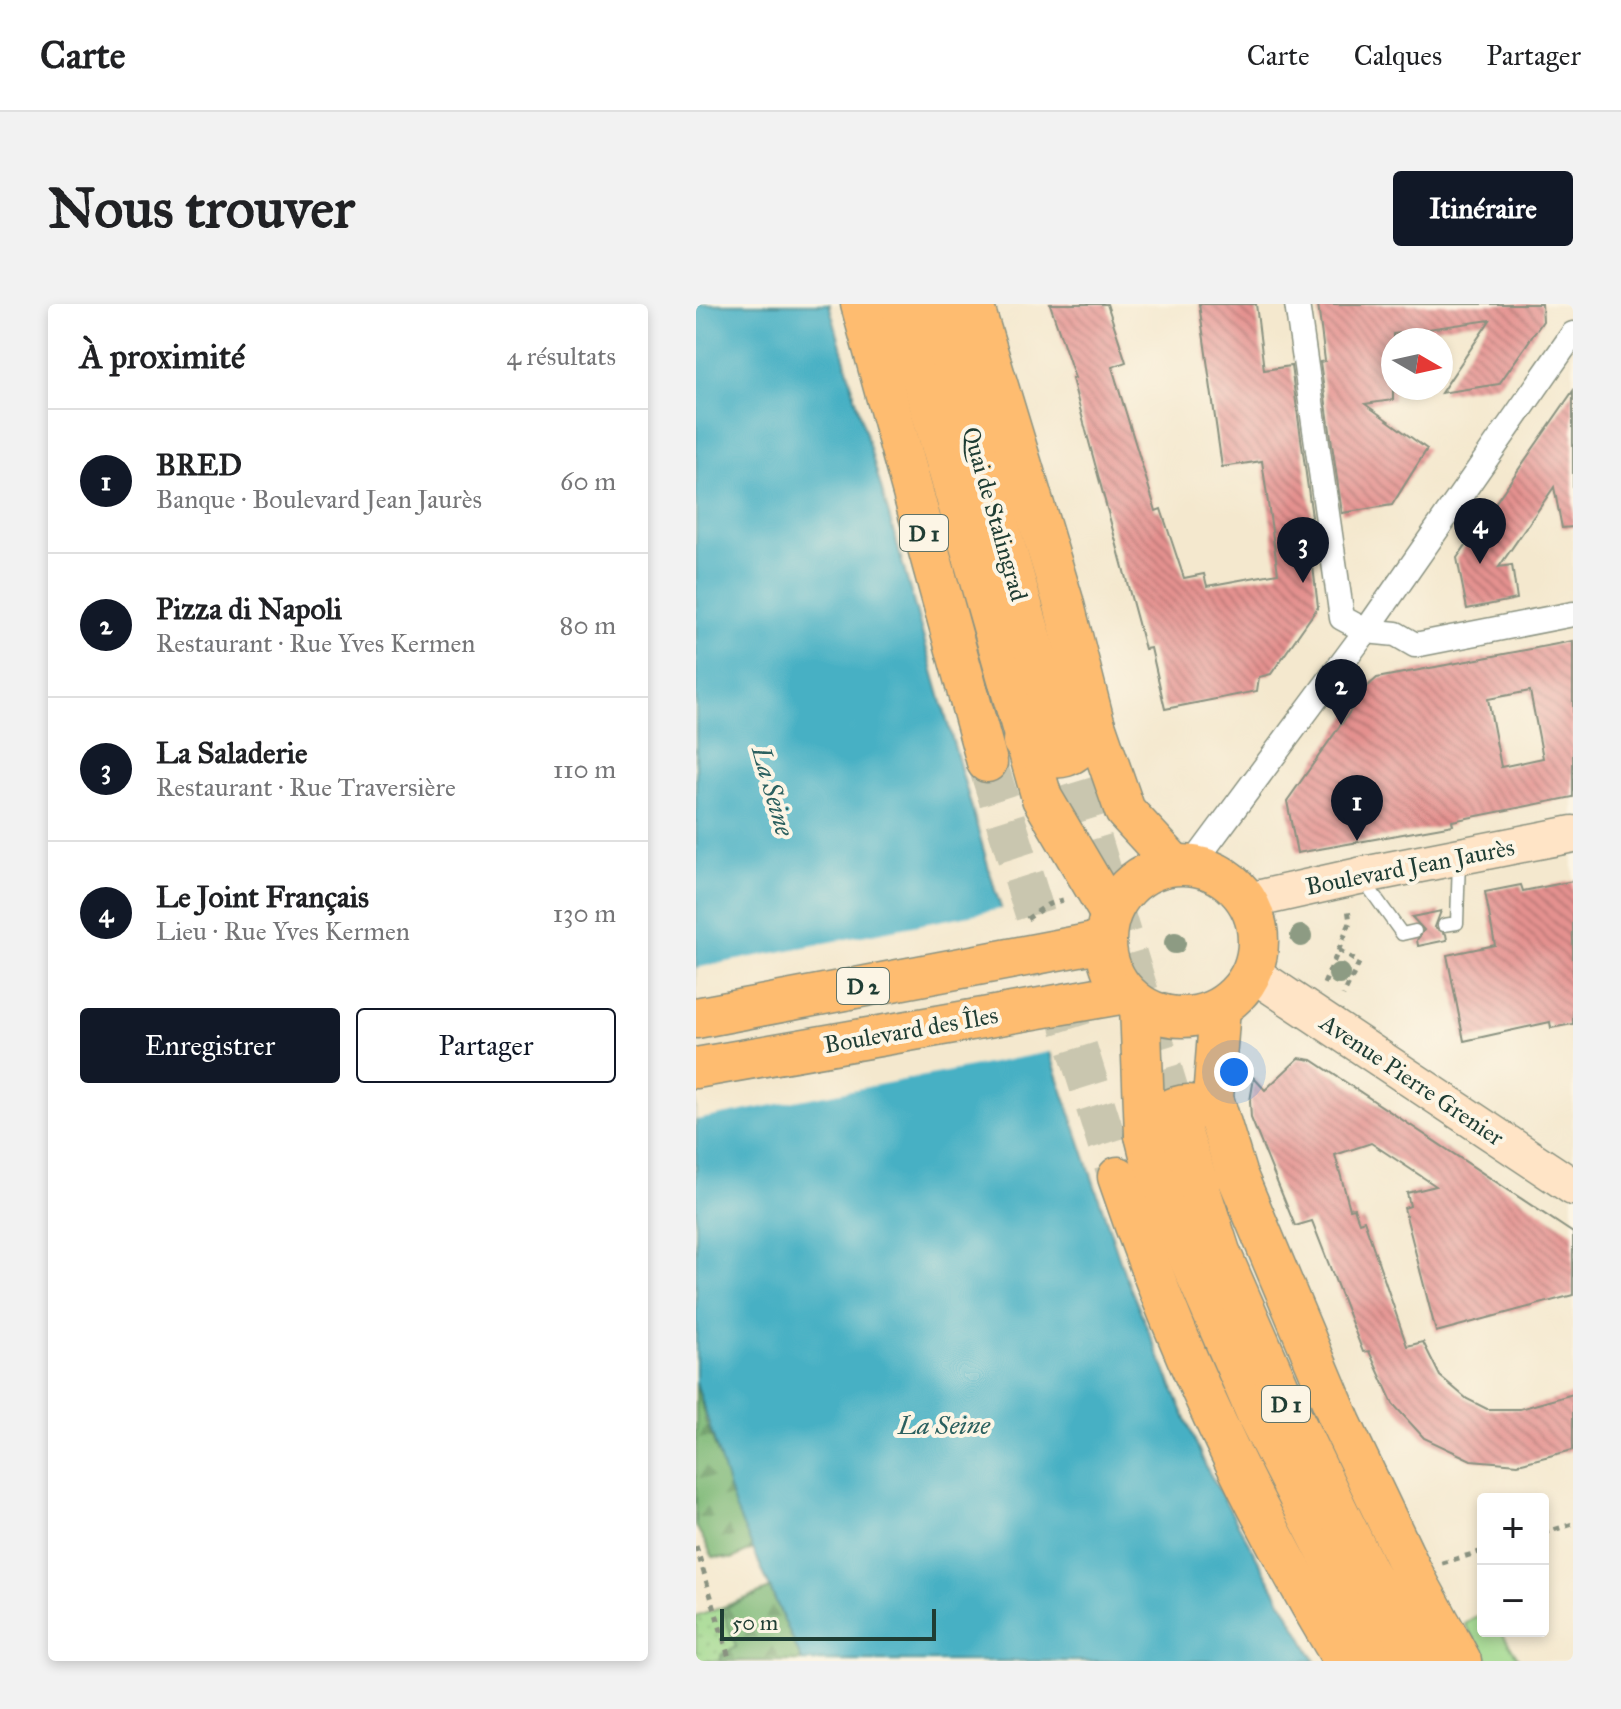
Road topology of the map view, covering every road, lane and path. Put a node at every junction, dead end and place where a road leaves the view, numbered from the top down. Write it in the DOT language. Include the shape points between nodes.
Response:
graph roads {
  1 [pos="861,304"];
  2 [pos="901,304"];
  3 [pos="935,304"];
  4 [pos="973,304"];
  5 [pos="1297,304"];
  6 [pos="1573,334"];
  7 [pos="1573,614"];
  8 [pos="1366,631"];
  9 [pos="1058,729"];
  10 [pos="987,762"];
  11 [pos="1573,834"];
  12 [pos="1459,856"];
  13 [pos="1183,864"];
  14 [pos="1352,877"];
  15 [pos="1248,901"];
  16 [pos="1444,925"];
  17 [pos="1108,927"];
  18 [pos="1415,931"];
  19 [pos="1025,938"];
  20 [pos="1339,950"];
  21 [pos="1252,973"];
  22 [pos="1323,987"];
  23 [pos="1343,996"];
  24 [pos="1133,999"];
  25 [pos="1220,1008"];
  26 [pos="696,1018"];
  27 [pos="696,1068"];
  28 [pos="1217,1114"];
  29 [pos="1164,1134"];
  30 [pos="1118,1177"];
  31 [pos="1573,1187"];
  32 [pos="1573,1524"];
  33 [pos="1549,1531"];
  34 [pos="696,1546"];
  35 [pos="730,1661"];
  36 [pos="1344,1661"];
  37 [pos="1382,1661"];
  38 [pos="1419,1661"];
  39 [pos="1461,1661"];
  1 -- 10 [label="main road, D 1"];
  2 -- 9 [label="main road, D 1"];
  3 -- 9 [label="main road, Quai de Stalingrad / D 1"];
  4 -- 9 [label="main road, D 1" via="1063,601"];
  5 -- 8 [label="street" via="1342,618"];
  6 -- 8 [label="street"];
  7 -- 8 [label="street" via="1415,645 1396,634"];
  8 -- 13 [label="street"];
  9 -- 13 [label="main road, D 1" via="1125,811"];
  9 -- 17 [label="main road, D 1" via="1042,798"];
  11 -- 12 [label="main road, Boulevard Jean Jaurès"];
  12 -- 14 [label="main road, Boulevard Jean Jaurès"];
  12 -- 16 [label="lane" via="1457,923"];
  13 -- 15 [label="main road" via="1224,877"];
  13 -- 17 [label="main road" via="1154,869 1135,880"];
  14 -- 15 [label="main road, Boulevard Jean Jaurès"];
  14 -- 18 [label="lane" via="1402,934"];
  14 -- 20 [label="path" via="1350,923"];
  15 -- 21 [label="main road" via="1257,925"];
  17 -- 19 [label="main road, D 2"];
  17 -- 19 [label="path" via="1061,899"];
  17 -- 24 [label="main road" via="1115,978"];
  19 -- 26 [label="main road, D 2"];
  20 -- 22 [label="path"];
  20 -- 23 [label="path" via="1359,963"];
  21 -- 25 [label="main road"];
  21 -- 31 [label="main road, Avenue Pierre Grenier"];
  24 -- 25 [label="main road" via="1179,1018"];
  24 -- 27 [label="main road, Boulevard des Îles / D 2" via="1047,1006"];
  24 -- 29 [label="main road, D 1"];
  25 -- 28 [label="main road" via="1214,1071"];
  28 -- 29 [label="main road" via="1201,1105 1178,1104 1156,1119"];
  28 -- 39 [label="main road" via="1241,1187 1314,1363 1412,1572"];
  29 -- 37 [label="main road, D 1" via="1151,1159 1190,1260 1258,1417"];
  29 -- 38 [label="main road, D 1" via="1287,1406 1367,1571"];
  30 -- 36 [label="main road" via="1151,1274 1220,1436"];
  32 -- 33 [label="path"];
  34 -- 35 [label="path"];
}
